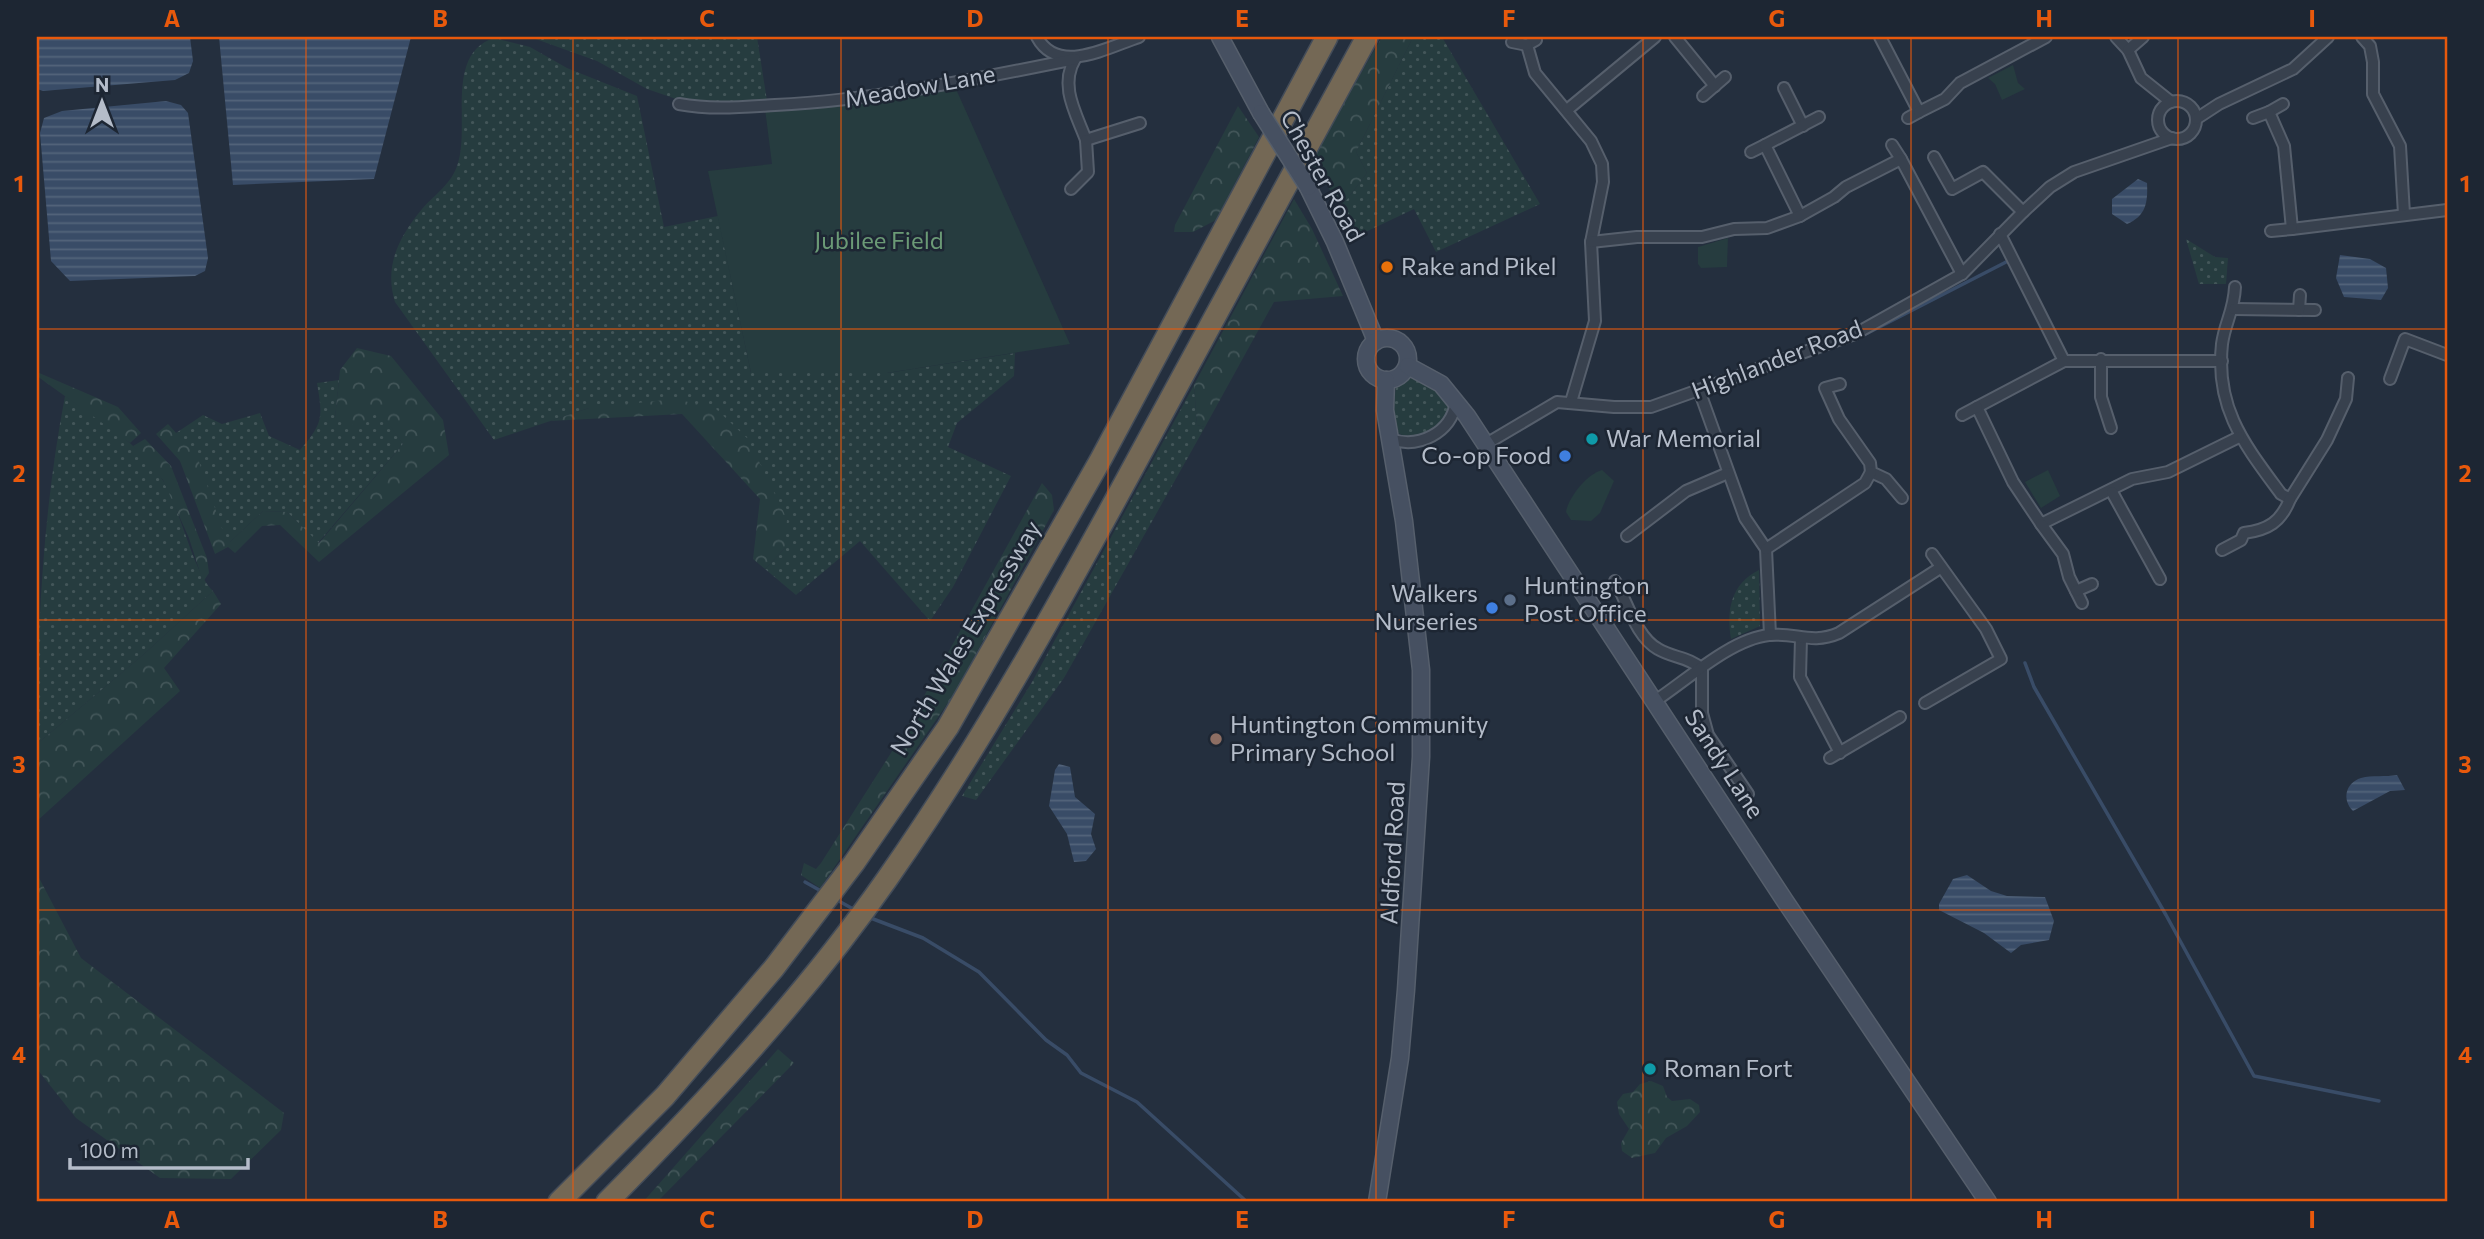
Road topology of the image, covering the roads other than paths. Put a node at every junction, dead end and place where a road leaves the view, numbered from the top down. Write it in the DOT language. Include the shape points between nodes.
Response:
graph roads {
  1 [pos="1037,37"];
  2 [pos="1139,37"];
  3 [pos="1220,37"];
  4 [pos="1327,37"];
  5 [pos="1367,37"];
  6 [pos="1655,37"];
  7 [pos="1675,37"];
  8 [pos="1881,37"];
  9 [pos="2046,37"];
  10 [pos="2116,37"];
  11 [pos="2143,37"];
  12 [pos="2362,37"];
  13 [pos="2326,38"];
  14 [pos="1512,42"];
  15 [pos="2128,50"];
  16 [pos="1075,59"];
  17 [pos="1725,77"];
  18 [pos="1715,86"];
  19 [pos="1784,88"];
  20 [pos="1703,96"];
  21 [pos="2167,101"];
  22 [pos="679,104"];
  23 [pos="2283,104"];
  24 [pos="1567,110"];
  25 [pos="1919,112"];
  26 [pos="2269,112"];
  27 [pos="2194,113"];
  28 [pos="1819,117"];
  29 [pos="1908,118"];
  30 [pos="2253,118"];
  31 [pos="1140,123"];
  32 [pos="1803,126"];
  33 [pos="2168,135"];
  34 [pos="1086,140"];
  35 [pos="1765,145"];
  36 [pos="1892,145"];
  37 [pos="1751,152"];
  38 [pos="1934,158"];
  39 [pos="1901,159"];
  40 [pos="1071,188"];
  41 [pos="2447,210"];
  42 [pos="2023,212"];
  43 [pos="2404,214"];
  44 [pos="1800,216"];
  45 [pos="2292,229"];
  46 [pos="2270,231"];
  47 [pos="2000,234"];
  48 [pos="1591,242"];
  49 [pos="1962,274"];
  50 [pos="2235,287"];
  51 [pos="2300,295"];
  52 [pos="2234,309"];
  53 [pos="2300,310"];
  54 [pos="2315,310"];
  55 [pos="2410,328"];
  56 [pos="2405,340"];
  57 [pos="1376,341"];
  58 [pos="2447,355"];
  59 [pos="2101,359"];
  60 [pos="2064,361"];
  61 [pos="2222,361"];
  62 [pos="1408,366"];
  63 [pos="2348,378"];
  64 [pos="2390,379"];
  65 [pos="1385,380"];
  66 [pos="1840,384"];
  67 [pos="1825,388"];
  68 [pos="1699,390"];
  69 [pos="1813,392"];
  70 [pos="1456,402"];
  71 [pos="1571,402"];
  72 [pos="1977,407"];
  73 [pos="1962,415"];
  74 [pos="2111,428"];
  75 [pos="2239,437"];
  76 [pos="1390,439"];
  77 [pos="1486,444"];
  78 [pos="1871,472"];
  79 [pos="1728,473"];
  80 [pos="2112,492"];
  81 [pos="1902,498"];
  82 [pos="2290,499"];
  83 [pos="2041,524"];
  84 [pos="1627,536"];
  85 [pos="1766,549"];
  86 [pos="2222,550"];
  87 [pos="1932,554"];
  88 [pos="1940,568"];
  89 [pos="2160,579"];
  90 [pos="1615,580"];
  91 [pos="2092,584"];
  92 [pos="2076,591"];
  93 [pos="2081,603"];
  94 [pos="1770,635"];
  95 [pos="1801,638"];
  96 [pos="2014,654"];
  97 [pos="2001,659"];
  98 [pos="1702,669"];
  99 [pos="1656,701"];
  100 [pos="1925,703"];
  101 [pos="1900,717"];
  102 [pos="1748,794"];
  103 [pos="559,1202"];
  104 [pos="607,1202"];
  105 [pos="1377,1202"];
  106 [pos="1988,1202"];
  1 -- 16 [label="street" via="1058,55"];
  2 -- 16 [label="street, Meadow Lane"];
  3 -- 57 [label="main road, Chester Road, bridge" via="1308,187"];
  4 -- 103 [label="highway, North Wales Expressway" via="1023,598 948,727 774,968 665,1096"];
  5 -- 104 [label="highway" via="1060,601 979,739 866,907 703,1105"];
  6 -- 24 [label="street"];
  7 -- 18 [label="street"];
  8 -- 25 [label="street"];
  9 -- 25 [label="street" via="1960,83 1945,99"];
  10 -- 15 [label="street"];
  11 -- 15 [label="street"];
  12 -- 43 [label="street" via="2370,46 2373,94 2400,146"];
  13 -- 27 [label="street" via="2293,69"];
  14 -- 24 [label="street" via="1532,43 1535,73"];
  15 -- 21 [label="street" via="2141,78"];
  16 -- 22 [label="street, Meadow Lane" via="830,102 706,109"];
  16 -- 34 [label="street" via="1067,72 1067,88"];
  17 -- 18 [label="street"];
  18 -- 20 [label="street"];
  19 -- 32 [label="street"];
  21 -- 27 [label="street" via="2182,102"];
  21 -- 33 [label="street" via="2159,116"];
  23 -- 26 [label="street"];
  24 -- 48 [label="street" via="1602,164 1603,182"];
  25 -- 29 [label="street"];
  26 -- 30 [label="street"];
  26 -- 45 [label="street" via="2284,146"];
  27 -- 33 [label="street" via="2189,134"];
  28 -- 32 [label="street"];
  31 -- 34 [label="street"];
  32 -- 35 [label="street"];
  33 -- 42 [label="street, Highlander Road" via="2074,172"];
  34 -- 40 [label="street" via="1088,172"];
  35 -- 37 [label="street"];
  35 -- 44 [label="street"];
  36 -- 39 [label="street"];
  38 -- 42 [label="street" via="1952,189 1983,172"];
  39 -- 44 [label="street"];
  39 -- 49 [label="street"];
  41 -- 43 [label="street"];
  42 -- 47 [label="street, Highlander Road"];
  43 -- 45 [label="street"];
  44 -- 48 [label="street" via="1767,228 1734,229 1702,237"];
  45 -- 46 [label="street"];
  47 -- 49 [label="street, Highlander Road"];
  47 -- 60 [label="street"];
  48 -- 71 [label="street" via="1595,321"];
  49 -- 68 [label="street, Highlander Road" via="1855,334"];
  50 -- 52 [label="street"];
  51 -- 53 [label="street"];
  52 -- 53 [label="street"];
  52 -- 61 [label="street" via="2222,343"];
  53 -- 54 [label="street"];
  55 -- 56 [label="street"];
  56 -- 58 [label="street"];
  56 -- 64 [label="street"];
  57 -- 62 [label="main road" via="1398,340 1407,349"];
  57 -- 65 [label="main road" via="1366,363 1371,373"];
  59 -- 60 [label="street"];
  59 -- 61 [label="street"];
  59 -- 74 [label="street" via="2101,397 2111,415"];
  60 -- 72 [label="street"];
  61 -- 75 [label="street" via="2226,402"];
  62 -- 65 [label="main road" via="1401,375"];
  62 -- 70 [label="main road, Sandy Lane" via="1440,384"];
  63 -- 82 [label="street" via="2346,400 2327,440"];
  65 -- 76 [label="main road, Aldford Road"];
  66 -- 67 [label="street"];
  67 -- 69 [label="street"];
  67 -- 78 [label="street"];
  68 -- 71 [label="street, Highlander Road" via="1651,407"];
  68 -- 79 [label="street"];
  70 -- 76 [label="street" via="1450,421 1436,433 1410,444"];
  70 -- 77 [label="main road, Sandy Lane"];
  71 -- 77 [label="street, Highlander Road" via="1557,402"];
  72 -- 73 [label="street"];
  72 -- 83 [label="street" via="2013,482"];
  75 -- 80 [label="street" via="2168,472 2132,479"];
  75 -- 82 [label="street" via="2281,494"];
  76 -- 105 [label="main road, Aldford Road" via="1421,670 1421,757 1400,1058"];
  77 -- 99 [label="main road, Sandy Lane"];
  78 -- 81 [label="street" via="1886,479"];
  78 -- 85 [label="street" via="1865,483"];
  79 -- 84 [label="street" via="1686,491"];
  79 -- 85 [label="street" via="1745,518"];
  80 -- 83 [label="street"];
  80 -- 89 [label="street"];
  82 -- 86 [label="street" via="2278,520 2264,530 2244,533 2241,540"];
  83 -- 92 [label="street" via="2063,554"];
  85 -- 94 [label="street"];
  87 -- 88 [label="street"];
  88 -- 95 [label="street" via="1839,633 1823,640"];
  88 -- 97 [label="street" via="1986,629"];
  90 -- 98 [label="street" via="1651,643"];
  91 -- 92 [label="street"];
  92 -- 93 [label="street"];
  94 -- 95 [label="street"];
  94 -- 98 [label="street" via="1748,640"];
  95 -- 101 [label="street" via="1800,677 1835,755"];
  96 -- 97 [label="street"];
  97 -- 100 [label="street"];
  98 -- 99 [label="street"];
  98 -- 102 [label="street" via="1702,713 1708,735"];
  99 -- 106 [label="main road, Sandy Lane"];
}
